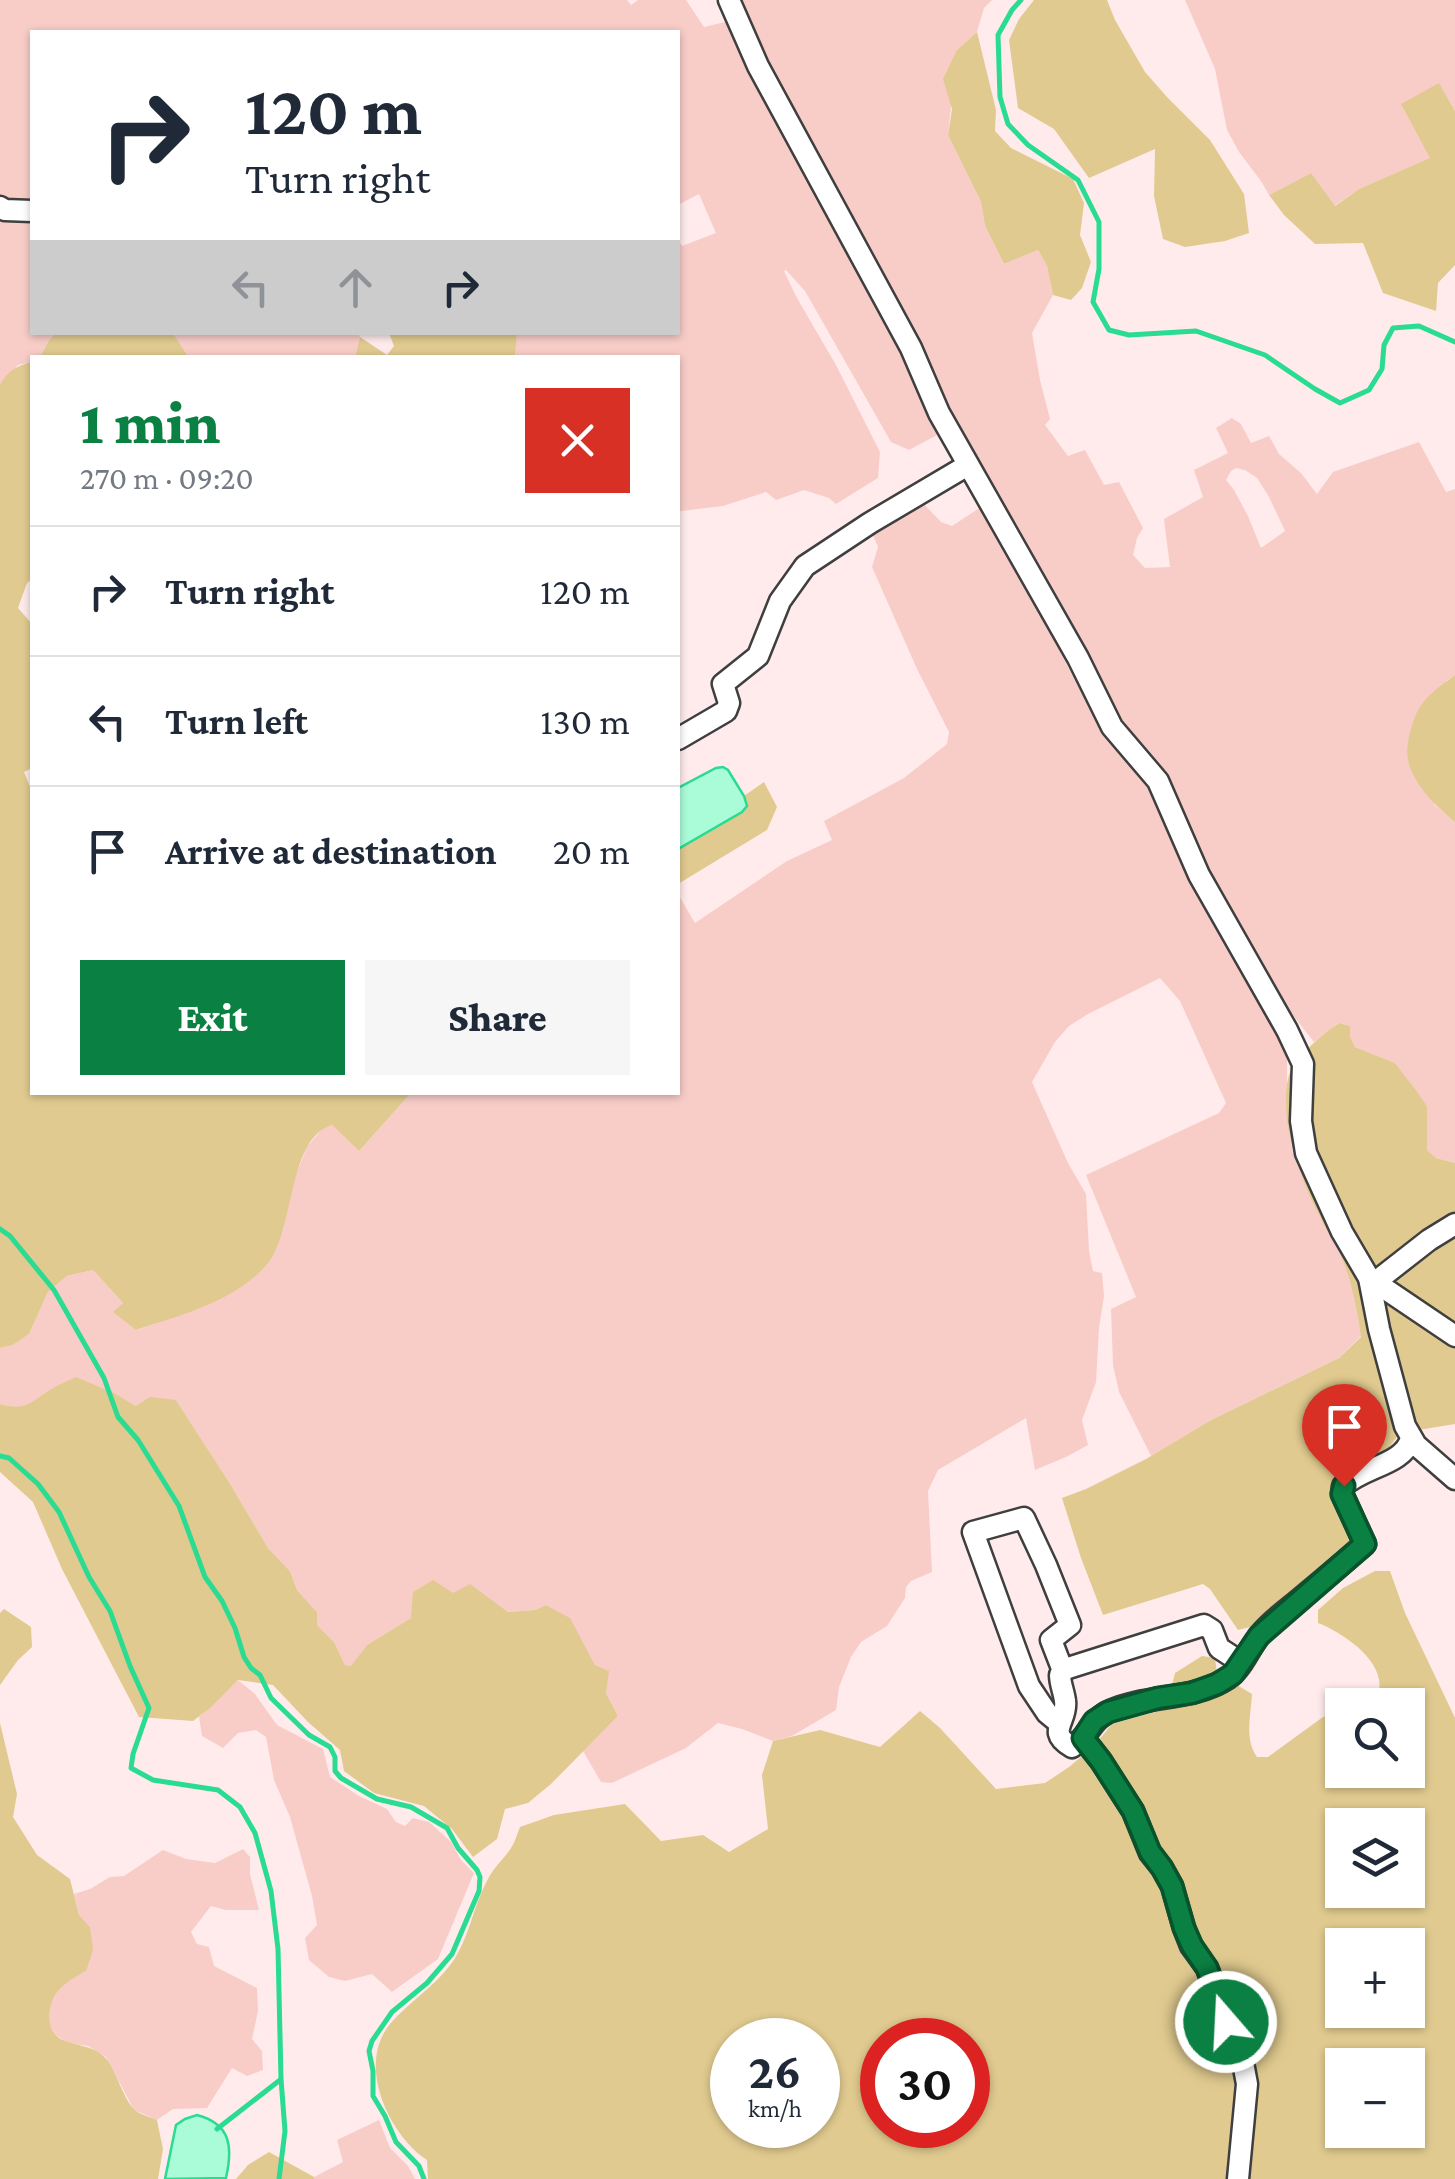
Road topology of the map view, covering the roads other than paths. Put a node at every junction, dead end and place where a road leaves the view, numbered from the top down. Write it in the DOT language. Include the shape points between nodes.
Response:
graph roads {
  1 [pos="729,0"];
  2 [pos="0,206"];
  3 [pos="30,211"];
  4 [pos="968,465"];
  5 [pos="680,738"];
  6 [pos="1455,1224"];
  7 [pos="1372,1280"];
  8 [pos="1455,1336"];
  9 [pos="1412,1439"];
  10 [pos="1455,1479"];
  11 [pos="1242,1663"];
  12 [pos="1063,1671"];
  13 [pos="1058,1722"];
  14 [pos="1083,1738"];
  15 [pos="1238,2179"];
  1 -- 4 [label="street"];
  2 -- 3 [label="street"];
  4 -- 5 [label="street" via="806,566 780,601 758,656 723,684 726,711"];
  4 -- 7 [label="street" via="1112,727 1158,781 1199,874 1288,1030 1303,1064 1306,1152"];
  6 -- 7 [label="street"];
  7 -- 8 [label="street"];
  7 -- 9 [label="street" via="1379,1329"];
  9 -- 10 [label="street"];
  9 -- 11 [label="street" via="1395,1460 1344,1486 1365,1544 1274,1621"];
  11 -- 12 [label="street" via="1219,1648 1204,1625"];
  11 -- 14 [label="street" via="1217,1684 1108,1712"];
  12 -- 13 [label="street" via="1066,1700"];
  12 -- 13 [label="street" via="1050,1640 1070,1625 1024,1518 973,1532 1029,1686"];
  13 -- 14 [label="street" via="1068,1746"];
  14 -- 15 [label="street" via="1133,1811 1172,1886 1240,2052 1247,2084"];
}
